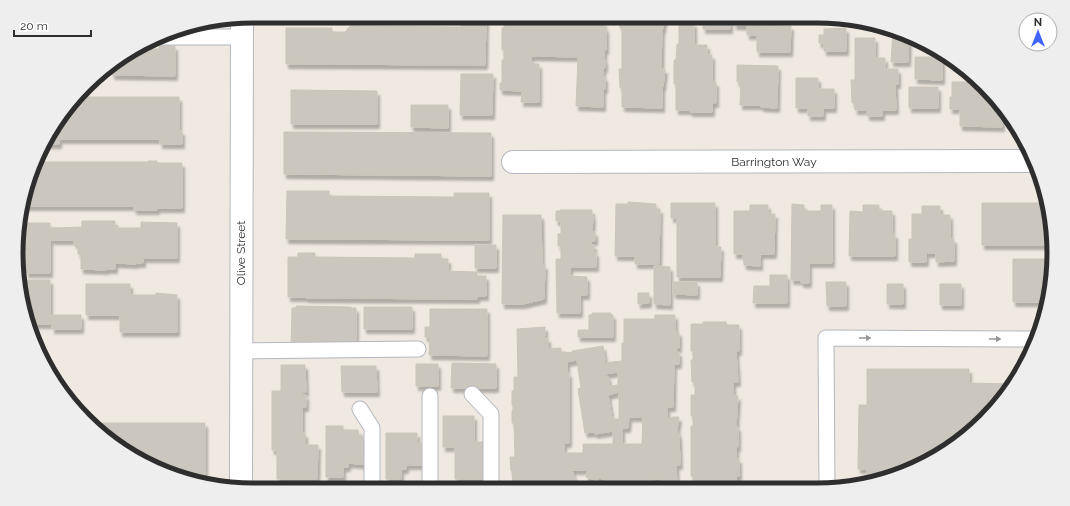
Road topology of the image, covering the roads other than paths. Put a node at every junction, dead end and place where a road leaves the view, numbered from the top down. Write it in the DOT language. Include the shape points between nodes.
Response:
graph roads {
  1 [pos="242,27"];
  2 [pos="181,34"];
  3 [pos="1027,161"];
  4 [pos="513,162"];
  5 [pos="1030,339"];
  6 [pos="418,349"];
  7 [pos="241,351"];
  8 [pos="472,394"];
  9 [pos="430,396"];
  10 [pos="360,409"];
  11 [pos="241,483"];
  12 [pos="372,483"];
  13 [pos="430,483"];
  14 [pos="491,483"];
  15 [pos="827,483"];
  1 -- 2 [label="lane"];
  1 -- 7 [label="street, Olive Street"];
  3 -- 4 [label="street, Barrington Way"];
  15 -- 5 [label="lane, one-way" via="826,338"];
  6 -- 7 [label="lane"];
  7 -- 11 [label="street, Olive Street"];
  8 -- 14 [label="lane" via="491,414"];
  9 -- 13 [label="lane"];
  10 -- 12 [label="lane" via="372,428"];
}
